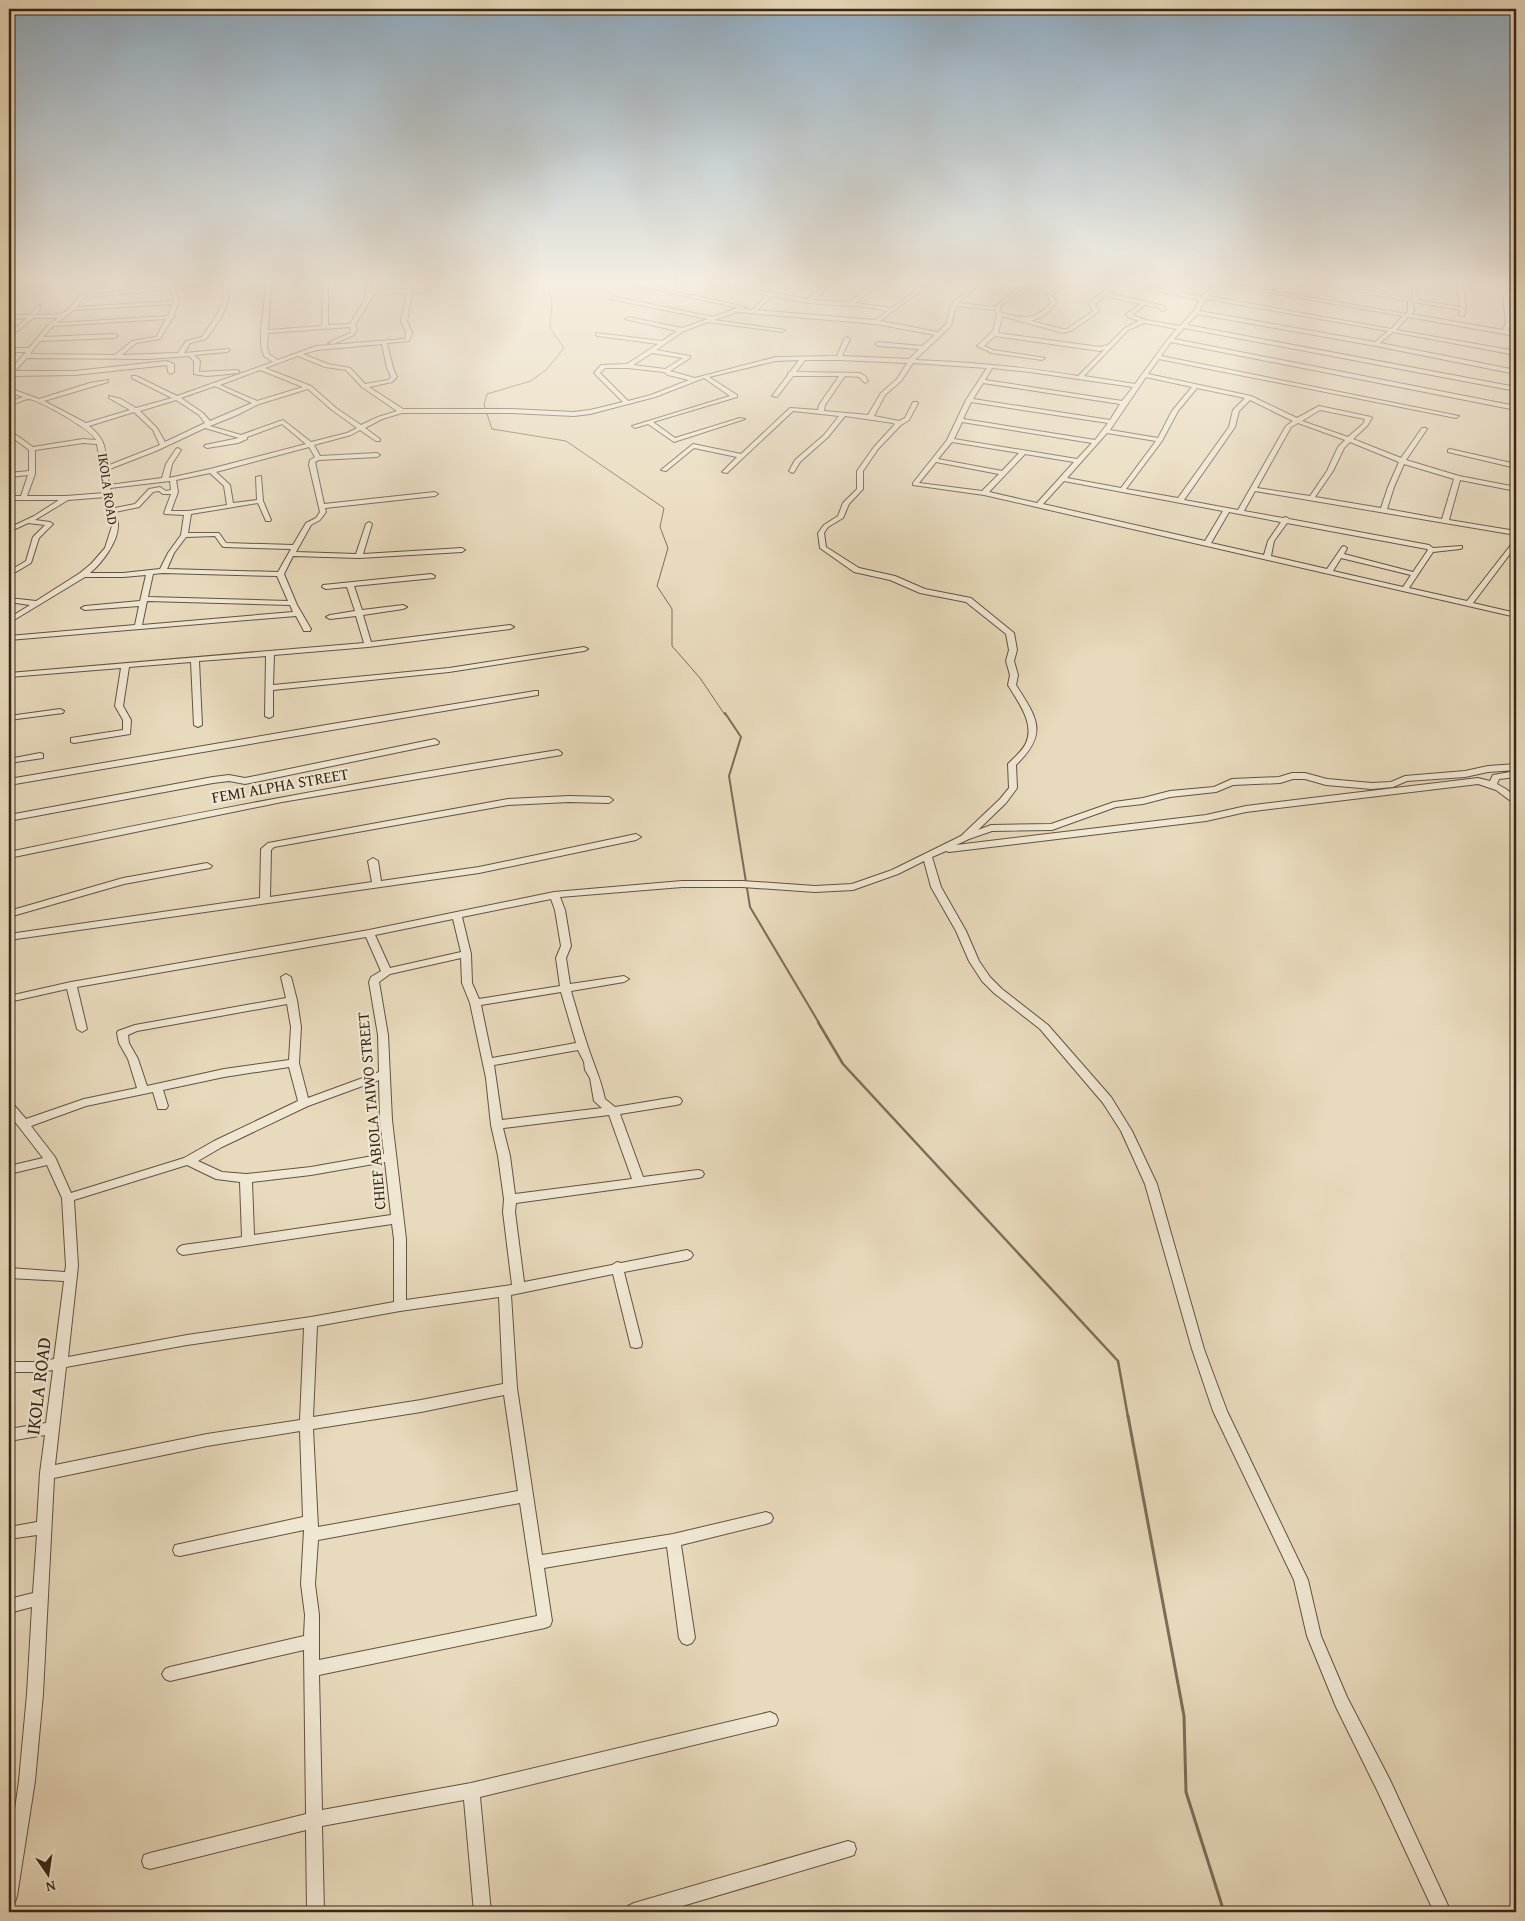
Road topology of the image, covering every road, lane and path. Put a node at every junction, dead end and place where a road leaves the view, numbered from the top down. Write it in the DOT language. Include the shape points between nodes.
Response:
graph roads {
  1 [pos="9,374"];
  2 [pos="32,374"];
  3 [pos="241,374"];
  4 [pos="275,374"];
  5 [pos="352,374"];
  6 [pos="393,374"];
  7 [pos="598,374"];
  8 [pos="670,374"];
  9 [pos="714,374"];
  10 [pos="790,374"];
  11 [pos="902,374"];
  12 [pos="985,374"];
  13 [pos="1056,374"];
  14 [pos="1083,374"];
  15 [pos="1243,374"];
  16 [pos="1341,374"];
  17 [pos="1448,374"];
  18 [pos="1144,375"];
  19 [pos="704,376"];
  20 [pos="842,376"];
  21 [pos="134,377"];
  22 [pos="1080,377"];
  23 [pos="694,379"];
  24 [pos="106,381"];
  25 [pos="865,381"];
  26 [pos="981,381"];
  27 [pos="72,383"];
  28 [pos="214,384"];
  29 [pos="1196,385"];
  30 [pos="364,386"];
  31 [pos="1137,386"];
  32 [pos="80,387"];
  33 [pos="309,387"];
  34 [pos="1516,389"];
  35 [pos="9,390"];
  36 [pos="775,396"];
  37 [pos="29,397"];
  38 [pos="111,397"];
  39 [pos="1248,397"];
  40 [pos="177,398"];
  41 [pos="969,400"];
  42 [pos="39,401"];
  43 [pos="257,403"];
  44 [pos="627,403"];
  45 [pos="915,403"];
  46 [pos="1124,403"];
  47 [pos="9,404"];
  48 [pos="1516,408"];
  49 [pos="133,409"];
  50 [pos="402,411"];
  51 [pos="821,411"];
  52 [pos="843,415"];
  53 [pos="1456,416"];
  54 [pos="870,417"];
  55 [pos="742,419"];
  56 [pos="960,420"];
  57 [pos="1298,420"];
  58 [pos="650,422"];
  59 [pos="1112,422"];
  60 [pos="898,424"];
  61 [pos="84,425"];
  62 [pos="207,425"];
  63 [pos="635,426"];
  64 [pos="360,428"];
  65 [pos="1424,429"];
  66 [pos="1106,431"];
  67 [pos="9,432"];
  68 [pos="243,436"];
  69 [pos="1348,439"];
  70 [pos="378,440"];
  71 [pos="950,440"];
  72 [pos="1160,440"];
  73 [pos="101,442"];
  74 [pos="1096,442"];
  75 [pos="163,445"];
  76 [pos="310,445"];
  77 [pos="207,446"];
  78 [pos="32,449"];
  79 [pos="178,450"];
  80 [pos="1450,451"];
  81 [pos="1024,452"];
  82 [pos="377,455"];
  83 [pos="742,456"];
  84 [pos="318,458"];
  85 [pos="936,460"];
  86 [pos="1402,460"];
  87 [pos="1078,461"];
  88 [pos="1516,466"];
  89 [pos="104,469"];
  90 [pos="664,470"];
  91 [pos="211,471"];
  92 [pos="792,471"];
  93 [pos="725,472"];
  94 [pos="32,473"];
  95 [pos="1003,473"];
  96 [pos="9,475"];
  97 [pos="258,477"];
  98 [pos="1458,478"];
  99 [pos="169,479"];
  100 [pos="1062,479"];
  101 [pos="106,487"];
  102 [pos="1123,489"];
  103 [pos="1254,489"];
  104 [pos="1516,490"];
  105 [pos="175,492"];
  106 [pos="984,493"];
  107 [pos="435,494"];
  108 [pos="108,495"];
  109 [pos="9,498"];
  110 [pos="23,498"];
  111 [pos="66,498"];
  112 [pos="1311,498"];
  113 [pos="1180,500"];
  114 [pos="260,501"];
  115 [pos="230,505"];
  116 [pos="1039,505"];
  117 [pos="323,506"];
  118 [pos="1227,509"];
  119 [pos="1384,510"];
  120 [pos="112,511"];
  121 [pos="1240,511"];
  122 [pos="188,513"];
  123 [pos="1286,519"];
  124 [pos="268,520"];
  125 [pos="27,521"];
  126 [pos="1444,521"];
  127 [pos="369,524"];
  128 [pos="9,530"];
  129 [pos="1516,533"];
  130 [pos="184,535"];
  131 [pos="1205,541"];
  132 [pos="1516,542"];
  133 [pos="1460,547"];
  134 [pos="1344,548"];
  135 [pos="292,550"];
  136 [pos="462,550"];
  137 [pos="1432,550"];
  138 [pos="1339,555"];
  139 [pos="359,556"];
  140 [pos="1267,558"];
  141 [pos="163,571"];
  142 [pos="150,572"];
  143 [pos="1328,572"];
  144 [pos="9,574"];
  145 [pos="280,574"];
  146 [pos="1414,574"];
  147 [pos="82,575"];
  148 [pos="431,576"];
  149 [pos="350,585"];
  150 [pos="326,587"];
  151 [pos="1405,589"];
  152 [pos="9,600"];
  153 [pos="144,601"];
  154 [pos="36,603"];
  155 [pos="292,603"];
  156 [pos="1468,605"];
  157 [pos="85,608"];
  158 [pos="403,608"];
  159 [pos="359,613"];
  160 [pos="297,614"];
  161 [pos="1516,615"];
  162 [pos="330,617"];
  163 [pos="9,621"];
  164 [pos="510,627"];
  165 [pos="138,628"];
  166 [pos="307,629"];
  167 [pos="9,638"];
  168 [pos="368,645"];
  169 [pos="584,649"];
  170 [pos="270,653"];
  171 [pos="194,660"];
  172 [pos="124,666"];
  173 [pos="9,676"];
  174 [pos="269,688"];
  175 [pos="535,693"];
  176 [pos="60,710"];
  177 [pos="269,716"];
  178 [pos="9,718"];
  179 [pos="198,725"];
  180 [pos="74,740"];
  181 [pos="436,742"];
  182 [pos="558,753"];
  183 [pos="40,756"];
  184 [pos="9,760"];
  185 [pos="1516,767"];
  186 [pos="1516,774"];
  187 [pos="9,782"];
  188 [pos="1493,783"];
  189 [pos="609,800"];
  190 [pos="1516,802"];
  191 [pos="9,818"];
  192 [pos="636,837"];
  193 [pos="964,838"];
  194 [pos="933,853"];
  195 [pos="9,855"];
  196 [pos="373,861"];
  197 [pos="207,866"];
  198 [pos="377,884"];
  199 [pos="554,895"];
  200 [pos="265,901"];
  201 [pos="9,914"];
  202 [pos="457,914"];
  203 [pos="368,933"];
  204 [pos="9,937"];
  205 [pos="466,954"];
  206 [pos="387,972"];
  207 [pos="286,977"];
  208 [pos="624,979"];
  209 [pos="71,985"];
  210 [pos="565,988"];
  211 [pos="9,999"];
  212 [pos="292,1000"];
  213 [pos="475,1003"];
  214 [pos="82,1029"];
  215 [pos="582,1046"];
  216 [pos="487,1062"];
  217 [pos="294,1063"];
  218 [pos="385,1074"];
  219 [pos="157,1088"];
  220 [pos="143,1090"];
  221 [pos="676,1100"];
  222 [pos="304,1104"];
  223 [pos="162,1106"];
  224 [pos="9,1107"];
  225 [pos="613,1111"];
  226 [pos="24,1124"];
  227 [pos="497,1125"];
  228 [pos="391,1157"];
  229 [pos="51,1160"];
  230 [pos="188,1161"];
  231 [pos="9,1170"];
  232 [pos="698,1174"];
  233 [pos="246,1178"];
  234 [pos="639,1183"];
  235 [pos="68,1198"];
  236 [pos="510,1199"];
  237 [pos="397,1219"];
  238 [pos="248,1241"];
  239 [pos="183,1250"];
  240 [pos="687,1255"];
  241 [pos="617,1268"];
  242 [pos="9,1273"];
  243 [pos="70,1277"];
  244 [pos="511,1289"];
  245 [pos="400,1306"];
  246 [pos="312,1322"];
  247 [pos="636,1343"];
  248 [pos="60,1363"];
  249 [pos="9,1367"];
  250 [pos="510,1388"];
  251 [pos="306,1425"];
  252 [pos="52,1428"];
  253 [pos="9,1435"];
  254 [pos="47,1473"];
  255 [pos="525,1496"];
  256 [pos="766,1518"];
  257 [pos="44,1527"];
  258 [pos="311,1529"];
  259 [pos="9,1533"];
  260 [pos="674,1540"];
  261 [pos="180,1550"];
  262 [pos="536,1563"];
  263 [pos="40,1598"];
  264 [pos="9,1606"];
  265 [pos="688,1638"];
  266 [pos="312,1641"];
  267 [pos="311,1669"];
  268 [pos="170,1674"];
  269 [pos="770,1720"];
  270 [pos="471,1791"];
  271 [pos="313,1820"];
  272 [pos="14,1847"];
  273 [pos="848,1849"];
  274 [pos="150,1860"];
  275 [pos="9,1896"];
  276 [pos="316,1912"];
  277 [pos="483,1912"];
  278 [pos="635,1912"];
  279 [pos="1443,1912"];
  1 -- 2 [label="street"];
  3 -- 28 [label="street"];
  4 -- 33 [label="street"];
  5 -- 30 [label="street"];
  6 -- 30 [label="street" via="390,381"];
  7 -- 44 [label="street"];
  8 -- 23 [label="street"];
  9 -- 19 [label="street"];
  10 -- 20 [label="street"];
  10 -- 36 [label="street"];
  11 -- 54 [label="street" via="883,394"];
  12 -- 26 [label="street"];
  13 -- 22 [label="street"];
  14 -- 22 [label="street"];
  15 -- 53 [label="street"];
  16 -- 48 [label="street"];
  17 -- 34 [label="street"];
  18 -- 29 [label="street"];
  18 -- 31 [label="street"];
  19 -- 23 [label="street"];
  19 -- 58 [label="street" via="734,396"];
  20 -- 25 [label="street" via="862,376"];
  20 -- 51 [label="street"];
  21 -- 40 [label="street"];
  22 -- 31 [label="street"];
  23 -- 44 [label="street" via="666,392"];
  24 -- 32 [label="street"];
  26 -- 41 [label="street"];
  26 -- 46 [label="street"];
  27 -- 32 [label="street"];
  28 -- 40 [label="street"];
  28 -- 43 [label="street"];
  29 -- 39 [label="street"];
  29 -- 72 [label="street" via="1175,411"];
  30 -- 50 [label="street"];
  31 -- 46 [label="street"];
  32 -- 42 [label="street"];
  33 -- 43 [label="street"];
  33 -- 64 [label="street"];
  35 -- 37 [label="street, IKOLA ROAD"];
  37 -- 42 [label="street, IKOLA ROAD"];
  37 -- 47 [label="street"];
  38 -- 49 [label="street"];
  39 -- 57 [label="street"];
  39 -- 113 [label="street" via="1234,412 1232,427"];
  40 -- 49 [label="street"];
  40 -- 62 [label="street" via="201,414"];
  41 -- 56 [label="street"];
  41 -- 59 [label="street"];
  42 -- 61 [label="street, IKOLA ROAD"];
  43 -- 62 [label="street"];
  44 -- 50 [label="street" via="574,414"];
  45 -- 60 [label="street" via="907,419"];
  46 -- 59 [label="street"];
  49 -- 61 [label="street"];
  49 -- 75 [label="street" via="152,426"];
  50 -- 64 [label="street"];
  51 -- 52 [label="street"];
  51 -- 83 [label="street" via="792,409"];
  52 -- 54 [label="street"];
  52 -- 92 [label="street" via="826,436 797,461"];
  54 -- 60 [label="street"];
  55 -- 58 [label="street" via="674,440"];
  56 -- 71 [label="street"];
  56 -- 74 [label="street"];
  57 -- 69 [label="street"];
  57 -- 69 [label="street" via="1319,408 1369,418 1365,426"];
  57 -- 103 [label="street" via="1289,426"];
  58 -- 63 [label="street"];
  59 -- 66 [label="street"];
  60 -- 193 [label="street" via="860,471 860,489 846,502 841,517 823,529 823,548 857,570 892,578 923,591 968,600 1010,633 1012,685 1031,719 1032,742 1012,764 1013,788"];
  61 -- 73 [label="street, IKOLA ROAD" via="97,434"];
  62 -- 68 [label="street"];
  62 -- 75 [label="street"];
  64 -- 70 [label="street"];
  64 -- 76 [label="street"];
  65 -- 86 [label="street"];
  66 -- 72 [label="street"];
  66 -- 74 [label="street"];
  67 -- 78 [label="street"];
  68 -- 76 [label="street" via="282,421"];
  68 -- 77 [label="street" via="245,438 238,441"];
  69 -- 86 [label="street"];
  69 -- 112 [label="street"];
  71 -- 81 [label="street"];
  71 -- 85 [label="street"];
  72 -- 102 [label="street"];
  73 -- 78 [label="street" via="83,441"];
  73 -- 89 [label="street, IKOLA ROAD"];
  74 -- 87 [label="street"];
  75 -- 89 [label="street"];
  76 -- 84 [label="street"];
  76 -- 91 [label="street"];
  78 -- 94 [label="street"];
  79 -- 99 [label="street" via="168,464"];
  80 -- 88 [label="street"];
  81 -- 87 [label="street"];
  81 -- 95 [label="street"];
  82 -- 84 [label="street"];
  83 -- 90 [label="street" via="693,446"];
  83 -- 93 [label="street"];
  84 -- 117 [label="street" via="312,461 312,465"];
  85 -- 95 [label="street"];
  85 -- 106 [label="street" via="915,484"];
  86 -- 98 [label="street"];
  86 -- 119 [label="street" via="1389,488"];
  87 -- 100 [label="street"];
  89 -- 101 [label="street, IKOLA ROAD"];
  91 -- 99 [label="street"];
  91 -- 115 [label="street" via="227,485"];
  94 -- 96 [label="street"];
  94 -- 110 [label="street" via="31,484"];
  95 -- 106 [label="street"];
  97 -- 114 [label="street"];
  98 -- 104 [label="street"];
  98 -- 126 [label="street"];
  99 -- 101 [label="street"];
  99 -- 105 [label="street"];
  100 -- 102 [label="street"];
  100 -- 116 [label="street"];
  101 -- 108 [label="street, IKOLA ROAD"];
  102 -- 113 [label="street"];
  103 -- 112 [label="street"];
  103 -- 121 [label="street"];
  105 -- 120 [label="street" via="151,490 137,506"];
  105 -- 122 [label="street" via="167,513"];
  106 -- 116 [label="street"];
  107 -- 117 [label="street"];
  108 -- 111 [label="street"];
  108 -- 120 [label="street, IKOLA ROAD"];
  109 -- 110 [label="street"];
  110 -- 111 [label="street"];
  111 -- 125 [label="street"];
  112 -- 119 [label="street"];
  113 -- 118 [label="street"];
  114 -- 115 [label="street"];
  114 -- 124 [label="street"];
  115 -- 122 [label="street"];
  116 -- 131 [label="street"];
  117 -- 135 [label="street" via="322,516 308,524"];
  118 -- 121 [label="street"];
  118 -- 131 [label="street"];
  119 -- 126 [label="street"];
  120 -- 147 [label="street, IKOLA ROAD" via="115,526 112,540 101,558"];
  121 -- 123 [label="street"];
  122 -- 130 [label="street"];
  123 -- 137 [label="street"];
  123 -- 140 [label="street" via="1271,541"];
  125 -- 128 [label="street"];
  125 -- 144 [label="street" via="50,524 36,537 29,562"];
  126 -- 129 [label="street"];
  127 -- 139 [label="street"];
  130 -- 135 [label="street" via="217,534 224,545"];
  130 -- 141 [label="street"];
  131 -- 140 [label="street"];
  132 -- 156 [label="street"];
  133 -- 137 [label="street"];
  134 -- 138 [label="street"];
  135 -- 139 [label="street"];
  135 -- 145 [label="street"];
  136 -- 139 [label="street"];
  137 -- 146 [label="street"];
  138 -- 143 [label="street"];
  138 -- 146 [label="street"];
  140 -- 143 [label="street"];
  141 -- 142 [label="street"];
  141 -- 145 [label="street"];
  142 -- 147 [label="street"];
  142 -- 153 [label="street"];
  143 -- 151 [label="street"];
  145 -- 155 [label="street"];
  146 -- 151 [label="street"];
  147 -- 154 [label="street, IKOLA ROAD"];
  148 -- 149 [label="street"];
  149 -- 150 [label="street"];
  149 -- 159 [label="street"];
  151 -- 156 [label="street"];
  152 -- 154 [label="street"];
  153 -- 155 [label="street"];
  153 -- 157 [label="street"];
  153 -- 165 [label="street"];
  154 -- 163 [label="street, IKOLA ROAD"];
  155 -- 160 [label="street"];
  156 -- 161 [label="street"];
  158 -- 159 [label="street"];
  159 -- 162 [label="street"];
  159 -- 168 [label="street"];
  160 -- 165 [label="street"];
  160 -- 166 [label="street"];
  164 -- 168 [label="street"];
  165 -- 167 [label="street"];
  168 -- 170 [label="street"];
  169 -- 174 [label="street" via="449,670"];
  170 -- 171 [label="street"];
  170 -- 174 [label="street"];
  171 -- 172 [label="street"];
  171 -- 179 [label="street"];
  172 -- 173 [label="street"];
  172 -- 180 [label="street" via="119,706 127,720 127,732"];
  174 -- 177 [label="street"];
  175 -- 187 [label="street"];
  176 -- 178 [label="street"];
  181 -- 191 [label="street" via="245,781 230,778 213,780"];
  182 -- 195 [label="street, FEMI ALPHA STREET" via="210,813"];
  183 -- 184 [label="street"];
  185 -- 193 [label="street" via="1404,779 1394,784 1372,786 1326,782 1305,776 1232,782 1216,789 1114,805 1052,827 991,828"];
  186 -- 188 [label="street" via="1496,777"];
  188 -- 190 [label="street"];
  188 -- 194 [label="street" via="1478,781 1246,809 1206,818"];
  189 -- 200 [label="street" via="508,802 271,846 266,849"];
  192 -- 198 [label="street" via="492,868"];
  193 -- 194 [label="street"];
  194 -- 199 [label="street" via="888,875 846,888 682,884"];
  194 -- 279 [label="street" via="936,887 986,979 1044,1026 1108,1100 1126,1131 1151,1184 1198,1349 1220,1411 1301,1580 1314,1636 1340,1702 1384,1786"];
  196 -- 198 [label="street"];
  197 -- 201 [label="street" via="123,881"];
  198 -- 200 [label="street"];
  199 -- 202 [label="street"];
  199 -- 210 [label="street" via="566,946 561,958"];
  200 -- 204 [label="street"];
  202 -- 203 [label="street"];
  202 -- 205 [label="street"];
  203 -- 206 [label="street"];
  203 -- 209 [label="street"];
  205 -- 206 [label="street"];
  205 -- 213 [label="street" via="467,983"];
  206 -- 218 [label="street, CHIEF ABIOLA TAIWO STREET" via="374,982 383,1035"];
  207 -- 212 [label="street"];
  208 -- 210 [label="street"];
  209 -- 211 [label="street"];
  209 -- 214 [label="street"];
  210 -- 213 [label="street"];
  210 -- 215 [label="street"];
  212 -- 217 [label="street" via="296,1027"];
  212 -- 220 [label="street" via="122,1033"];
  213 -- 216 [label="street"];
  215 -- 216 [label="street"];
  215 -- 225 [label="street" via="595,1078 600,1102"];
  216 -- 227 [label="street"];
  217 -- 219 [label="street" via="224,1073"];
  217 -- 222 [label="street"];
  218 -- 222 [label="street"];
  218 -- 228 [label="street, CHIEF ABIOLA TAIWO STREET"];
  219 -- 220 [label="street"];
  219 -- 223 [label="street"];
  220 -- 226 [label="street" via="84,1102"];
  221 -- 225 [label="street"];
  222 -- 230 [label="street"];
  224 -- 226 [label="street, IKOLA ROAD"];
  225 -- 227 [label="street"];
  225 -- 234 [label="street"];
  226 -- 229 [label="street, IKOLA ROAD"];
  227 -- 236 [label="street"];
  228 -- 233 [label="street"];
  228 -- 237 [label="street, CHIEF ABIOLA TAIWO STREET"];
  229 -- 231 [label="street"];
  229 -- 235 [label="street, IKOLA ROAD"];
  230 -- 233 [label="street" via="220,1176"];
  230 -- 235 [label="street"];
  232 -- 234 [label="street"];
  233 -- 238 [label="street"];
  234 -- 236 [label="street"];
  235 -- 243 [label="street, IKOLA ROAD"];
  236 -- 244 [label="street"];
  237 -- 238 [label="street"];
  237 -- 245 [label="street, CHIEF ABIOLA TAIWO STREET"];
  238 -- 239 [label="street"];
  240 -- 241 [label="street"];
  241 -- 244 [label="street"];
  241 -- 247 [label="street"];
  242 -- 243 [label="street"];
  243 -- 248 [label="street, IKOLA ROAD"];
  244 -- 245 [label="street"];
  244 -- 250 [label="street"];
  245 -- 246 [label="street"];
  246 -- 248 [label="street"];
  246 -- 251 [label="street"];
  248 -- 249 [label="street"];
  248 -- 252 [label="street, IKOLA ROAD"];
  250 -- 251 [label="street"];
  250 -- 255 [label="street"];
  251 -- 254 [label="street" via="208,1440"];
  251 -- 258 [label="street"];
  252 -- 253 [label="street"];
  252 -- 254 [label="street, IKOLA ROAD"];
  254 -- 257 [label="street, IKOLA ROAD"];
  255 -- 258 [label="street"];
  255 -- 262 [label="street"];
  256 -- 260 [label="street"];
  257 -- 259 [label="street"];
  257 -- 263 [label="street, IKOLA ROAD"];
  258 -- 261 [label="street"];
  258 -- 266 [label="street" via="308,1584"];
  260 -- 262 [label="street"];
  260 -- 265 [label="street"];
  262 -- 267 [label="street" via="544,1621"];
  263 -- 264 [label="street"];
  263 -- 272 [label="street, IKOLA ROAD" via="27,1781"];
  266 -- 267 [label="street"];
  266 -- 268 [label="street"];
  267 -- 271 [label="street"];
  269 -- 270 [label="street"];
  270 -- 271 [label="street"];
  270 -- 277 [label="street"];
  271 -- 274 [label="street"];
  271 -- 276 [label="street"];
  272 -- 275 [label="street, IKOLA ROAD"];
  273 -- 278 [label="street"];
}
